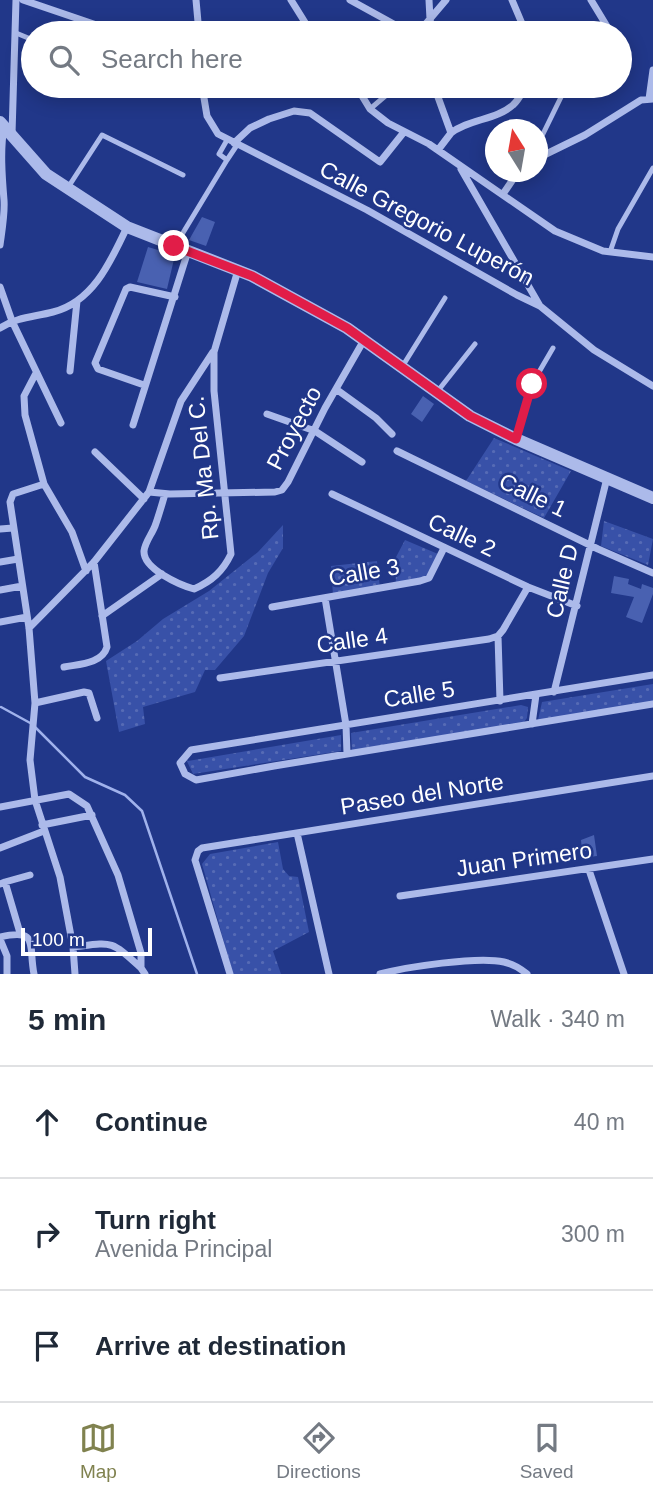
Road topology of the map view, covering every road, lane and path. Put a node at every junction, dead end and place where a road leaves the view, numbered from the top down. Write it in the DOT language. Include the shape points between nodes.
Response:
graph roads {
  1 [pos="16,0"];
  2 [pos="23,0"];
  3 [pos="196,0"];
  4 [pos="291,0"];
  5 [pos="350,0"];
  6 [pos="429,0"];
  7 [pos="446,0"];
  8 [pos="512,0"];
  9 [pos="591,0"];
  10 [pos="430,19"];
  11 [pos="85,21"];
  12 [pos="198,21"];
  13 [pos="304,21"];
  14 [pos="388,21"];
  15 [pos="521,21"];
  16 [pos="604,21"];
  17 [pos="16,33"];
  18 [pos="21,35"];
  19 [pos="653,70"];
  20 [pos="204,98"];
  21 [pos="363,98"];
  22 [pos="383,98"];
  23 [pos="438,98"];
  24 [pos="519,98"];
  25 [pos="561,98"];
  26 [pos="651,99"];
  27 [pos="370,109"];
  28 [pos="548,124"];
  29 [pos="5,127"];
  30 [pos="404,132"];
  31 [pos="451,133"];
  32 [pos="233,143"];
  33 [pos="438,150"];
  34 [pos="548,153"];
  35 [pos="227,160"];
  36 [pos="459,165"];
  37 [pos="653,168"];
  38 [pos="183,175"];
  39 [pos="511,182"];
  40 [pos="67,189"];
  41 [pos="2,193"];
  42 [pos="503,194"];
  43 [pos="127,228"];
  44 [pos="0,245"];
  45 [pos="174,246"];
  46 [pos="188,251"];
  47 [pos="610,252"];
  48 [pos="653,257"];
  49 [pos="238,270"];
  50 [pos="0,287"];
  51 [pos="175,297"];
  52 [pos="445,298"];
  53 [pos="77,301"];
  54 [pos="540,306"];
  55 [pos="12,321"];
  56 [pos="0,328"];
  57 [pos="364,340"];
  58 [pos="475,344"];
  59 [pos="553,348"];
  60 [pos="214,352"];
  61 [pos="402,367"];
  62 [pos="69,372"];
  63 [pos="36,373"];
  64 [pos="144,385"];
  65 [pos="653,386"];
  66 [pos="336,389"];
  67 [pos="437,392"];
  68 [pos="267,414"];
  69 [pos="61,423"];
  70 [pos="133,425"];
  71 [pos="315,431"];
  72 [pos="392,434"];
  73 [pos="516,439"];
  74 [pos="397,451"];
  75 [pos="95,452"];
  76 [pos="362,462"];
  77 [pos="607,478"];
  78 [pos="44,484"];
  79 [pos="224,493"];
  80 [pos="165,494"];
  81 [pos="332,494"];
  82 [pos="146,496"];
  83 [pos="653,498"];
  84 [pos="13,528"];
  85 [pos="0,529"];
  86 [pos="590,544"];
  87 [pos="444,548"];
  88 [pos="18,559"];
  89 [pos="0,562"];
  90 [pos="94,562"];
  91 [pos="86,571"];
  92 [pos="653,573"];
  93 [pos="162,574"];
  94 [pos="22,586"];
  95 [pos="528,587"];
  96 [pos="0,590"];
  97 [pos="325,598"];
  98 [pos="577,606"];
  99 [pos="272,607"];
  100 [pos="102,616"];
  101 [pos="27,617"];
  102 [pos="0,622"];
  103 [pos="29,628"];
  104 [pos="494,637"];
  105 [pos="336,662"];
  106 [pos="64,667"];
  107 [pos="653,675"];
  108 [pos="220,678"];
  109 [pos="554,692"];
  110 [pos="536,695"];
  111 [pos="500,701"];
  112 [pos="35,703"];
  113 [pos="653,704"];
  114 [pos="97,718"];
  115 [pos="532,724"];
  116 [pos="346,725"];
  117 [pos="347,754"];
  118 [pos="653,776"];
  119 [pos="35,800"];
  120 [pos="0,807"];
  121 [pos="92,815"];
  122 [pos="43,828"];
  123 [pos="297,833"];
  124 [pos="0,848"];
  125 [pos="653,859"];
  126 [pos="589,870"];
  127 [pos="30,875"];
  128 [pos="3,883"];
  129 [pos="400,896"];
  130 [pos="23,934"];
  131 [pos="0,938"];
  132 [pos="73,947"];
  133 [pos="143,971"];
  134 [pos="7,974"];
  135 [pos="34,974"];
  136 [pos="75,974"];
  137 [pos="230,974"];
  138 [pos="328,974"];
  139 [pos="380,974"];
  140 [pos="527,974"];
  141 [pos="624,974"];
  1 -- 17 [label="street"];
  2 -- 11 [label="street"];
  3 -- 12 [label="street"];
  4 -- 13 [label="street"];
  5 -- 14 [label="street"];
  6 -- 10 [label="street"];
  7 -- 10 [label="street"];
  8 -- 15 [label="street"];
  9 -- 16 [label="street"];
  17 -- 18 [label="lane"];
  17 -- 29 [label="street"];
  19 -- 26 [label="street"];
  20 -- 32 [label="street, Calle Gregorio Luperón" via="207,116 218,134"];
  21 -- 27 [label="street"];
  22 -- 27 [label="lane"];
  23 -- 31 [label="street"];
  24 -- 31 [label="street" via="499,114"];
  25 -- 28 [label="lane"];
  26 -- 34 [label="street" via="641,100"];
  27 -- 30 [label="street"];
  29 -- 40 [label="street" via="46,173"];
  29 -- 41 [label="street" via="1,136"];
  30 -- 32 [label="street" via="380,162 310,113 294,111 269,119"];
  30 -- 33 [label="street"];
  31 -- 33 [label="street"];
  32 -- 35 [label="lane"];
  32 -- 35 [label="lane" via="219,154"];
  32 -- 54 [label="street, Calle Gregorio Luperón" via="367,210"];
  33 -- 36 [label="street"];
  35 -- 45 [label="lane"];
  36 -- 42 [label="street"];
  36 -- 54 [label="street"];
  37 -- 47 [label="lane"];
  38 -- 40 [label="lane" via="102,135"];
  39 -- 42 [label="street"];
  40 -- 43 [label="street"];
  41 -- 44 [label="street"];
  42 -- 47 [label="street" via="555,231"];
  43 -- 45 [label="street"];
  43 -- 53 [label="street" via="101,276"];
  45 -- 46 [label="street"];
  46 -- 49 [label="street"];
  46 -- 51 [label="street"];
  47 -- 48 [label="street"];
  49 -- 57 [label="street"];
  49 -- 60 [label="street"];
  50 -- 55 [label="street"];
  51 -- 64 [label="street"];
  51 -- 64 [label="street" via="126,289 95,363 98,369"];
  52 -- 61 [label="lane"];
  53 -- 55 [label="street" via="54,312"];
  53 -- 62 [label="street"];
  54 -- 65 [label="street, Calle Gregorio Luperón" via="594,350"];
  55 -- 56 [label="street"];
  55 -- 63 [label="street"];
  57 -- 61 [label="street"];
  57 -- 66 [label="street, Proyecto"];
  58 -- 67 [label="lane"];
  59 -- 73 [label="lane" via="532,384"];
  60 -- 79 [label="street, Rp. Ma Del C."];
  60 -- 82 [label="street" via="181,401"];
  61 -- 67 [label="street"];
  63 -- 69 [label="street"];
  63 -- 78 [label="street" via="24,402"];
  64 -- 70 [label="street"];
  66 -- 71 [label="street, Proyecto"];
  66 -- 72 [label="street"];
  67 -- 73 [label="street" via="470,416"];
  68 -- 71 [label="street"];
  71 -- 76 [label="street"];
  71 -- 79 [label="street, Proyecto" via="282,490"];
  73 -- 77 [label="street"];
  74 -- 86 [label="street, Calle 1"];
  75 -- 82 [label="street"];
  77 -- 83 [label="street"];
  77 -- 86 [label="street, Calle D"];
  78 -- 84 [label="street" via="13,494"];
  78 -- 91 [label="street" via="72,532"];
  79 -- 80 [label="street, Proyecto"];
  79 -- 93 [label="street, Rp. Ma Del C." via="231,554 224,568 194,589 175,584"];
  80 -- 82 [label="street, Proyecto"];
  80 -- 93 [label="street" via="144,550"];
  81 -- 87 [label="street, Calle 2"];
  82 -- 90 [label="street"];
  84 -- 85 [label="street"];
  84 -- 88 [label="street"];
  86 -- 92 [label="street, Calle 1"];
  86 -- 98 [label="street, Calle D"];
  87 -- 95 [label="street, Calle 2"];
  87 -- 97 [label="street, Calle 3" via="429,578"];
  88 -- 89 [label="street"];
  88 -- 94 [label="street"];
  90 -- 91 [label="street"];
  90 -- 100 [label="street"];
  91 -- 103 [label="street"];
  93 -- 100 [label="street"];
  94 -- 96 [label="street"];
  94 -- 101 [label="street"];
  95 -- 98 [label="street, Calle 2"];
  95 -- 104 [label="street"];
  97 -- 99 [label="street, Calle 3"];
  97 -- 105 [label="street"];
  98 -- 109 [label="street, Calle D"];
  100 -- 106 [label="street" via="107,647 103,657"];
  101 -- 102 [label="street"];
  101 -- 103 [label="street"];
  103 -- 112 [label="street"];
  104 -- 105 [label="street, Calle 4"];
  104 -- 111 [label="street"];
  105 -- 108 [label="street, Calle 4"];
  105 -- 116 [label="street"];
  107 -- 109 [label="street, Calle 5"];
  109 -- 110 [label="street, Calle 5"];
  110 -- 111 [label="street, Calle 5"];
  110 -- 115 [label="street"];
  111 -- 116 [label="street, Calle 5"];
  112 -- 114 [label="street" via="89,693"];
  112 -- 119 [label="street" via="30,760"];
  113 -- 115 [label="street"];
  115 -- 117 [label="street"];
  116 -- 117 [label="street"];
  116 -- 117 [label="street, Calle 5" via="191,750 180,763 185,774 196,780"];
  118 -- 123 [label="street, Paseo del Norte"];
  119 -- 120 [label="street"];
  119 -- 121 [label="street" via="69,794"];
  119 -- 122 [label="street"];
  121 -- 122 [label="street"];
  121 -- 133 [label="street" via="118,875"];
  122 -- 124 [label="street"];
  122 -- 132 [label="street" via="60,877"];
  123 -- 137 [label="street, Paseo del Norte" via="198,851 195,860"];
  123 -- 138 [label="street"];
  125 -- 126 [label="street, Juan Primero"];
  126 -- 129 [label="street, Juan Primero"];
  126 -- 141 [label="street"];
  127 -- 128 [label="street"];
  128 -- 130 [label="street"];
  130 -- 131 [label="street"];
  130 -- 135 [label="street" via="31,944"];
  131 -- 134 [label="street"];
  132 -- 133 [label="street" via="118,946"];
  132 -- 136 [label="street"];
  139 -- 140 [label="street" via="467,961 502,961"];
}
